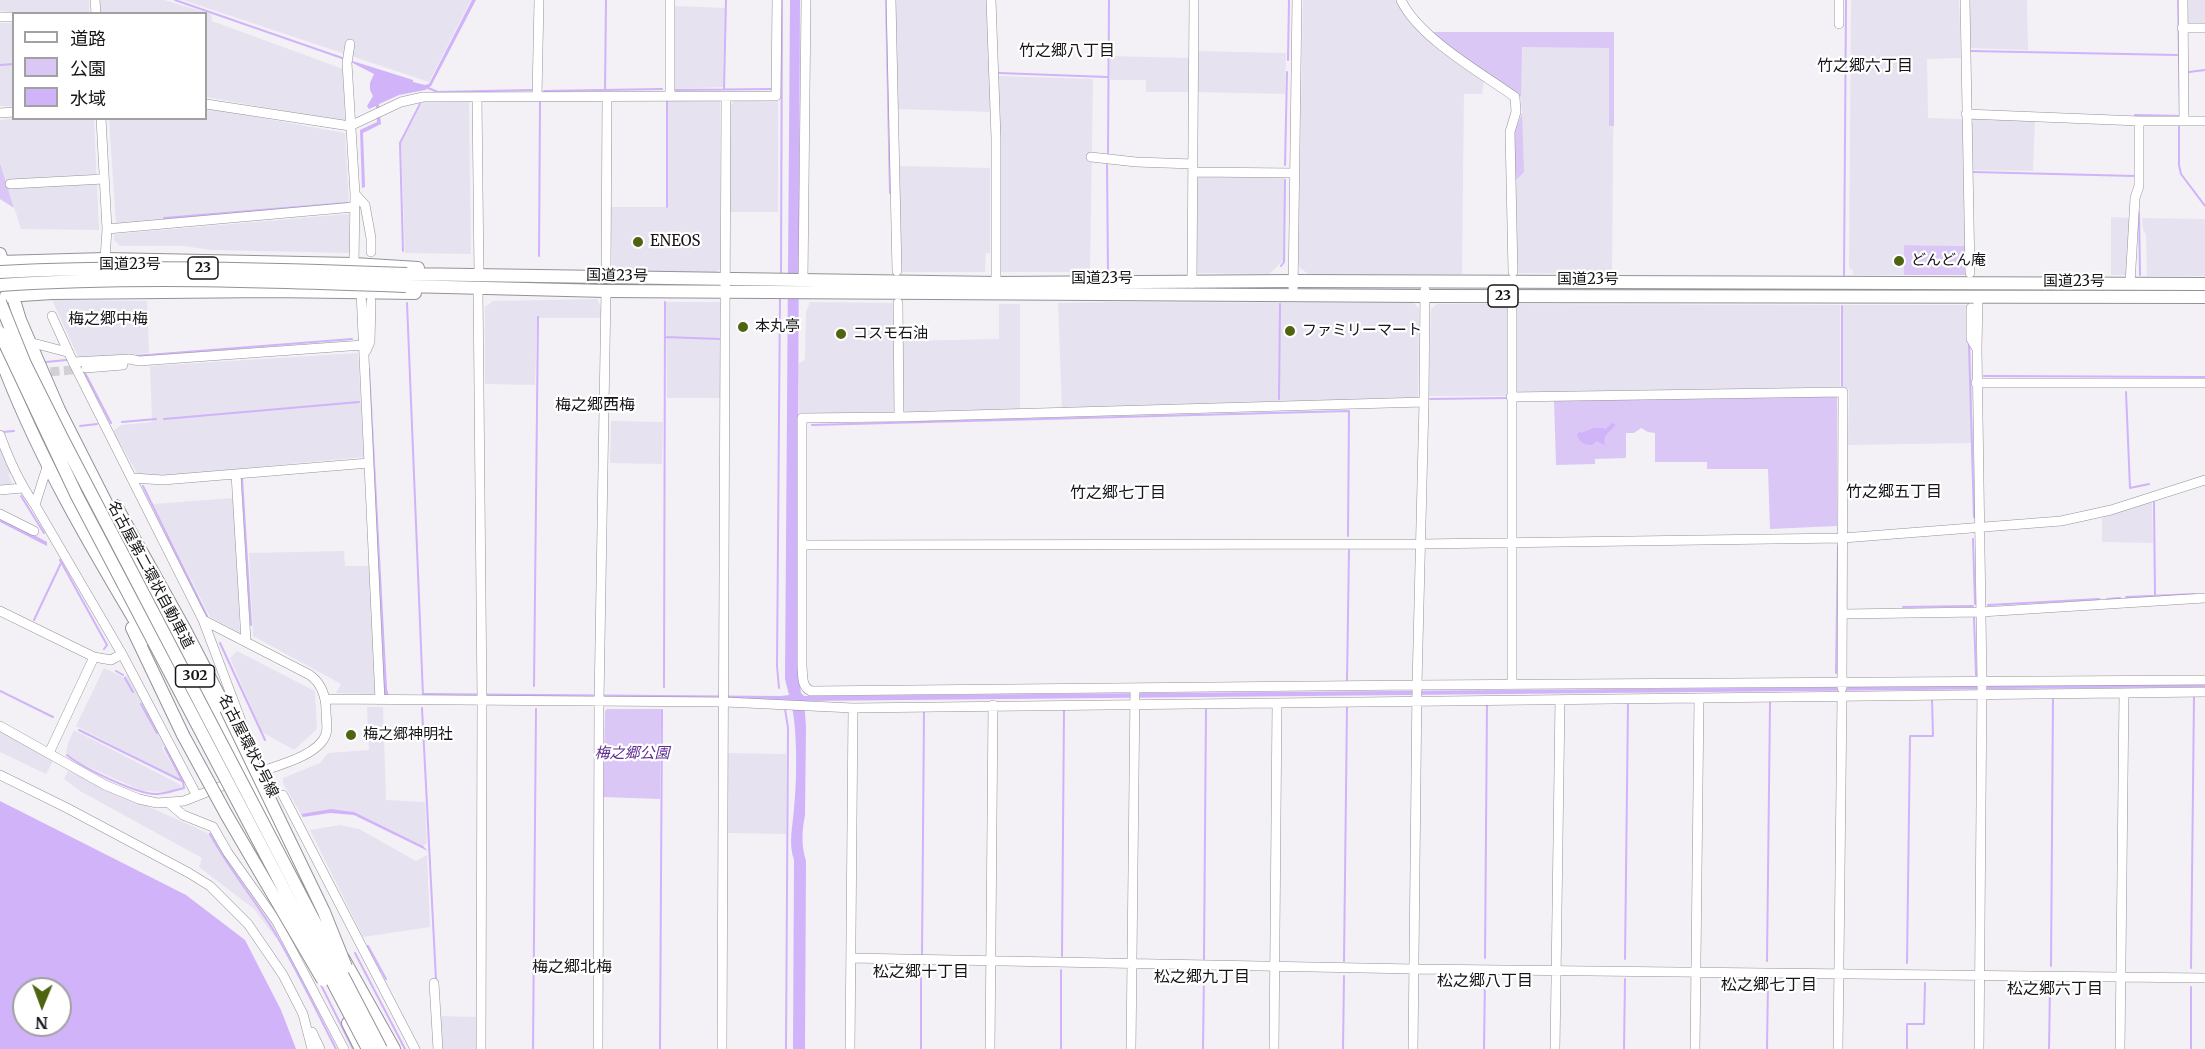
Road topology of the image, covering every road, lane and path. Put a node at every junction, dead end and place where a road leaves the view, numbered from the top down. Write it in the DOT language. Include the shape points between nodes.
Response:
graph roads {
  1 [pos="539,0"];
  2 [pos="670,0"];
  3 [pos="777,0"];
  4 [pos="806,0"];
  5 [pos="891,0"];
  6 [pos="991,0"];
  7 [pos="1194,0"];
  8 [pos="1297,0"];
  9 [pos="1401,0"];
  10 [pos="1839,0"];
  11 [pos="1965,0"];
  12 [pos="2183,0"];
  13 [pos="1839,24"];
  14 [pos="2182,28"];
  15 [pos="2205,28"];
  16 [pos="350,44"];
  17 [pos="670,95"];
  18 [pos="726,96"];
  19 [pos="477,97"];
  20 [pos="537,97"];
  21 [pos="607,97"];
  22 [pos="207,104"];
  23 [pos="1966,114"];
  24 [pos="101,120"];
  25 [pos="2139,121"];
  26 [pos="2184,121"];
  27 [pos="2205,121"];
  28 [pos="350,126"];
  29 [pos="1091,157"];
  30 [pos="1193,168"];
  31 [pos="1294,173"];
  32 [pos="104,179"];
  33 [pos="10,184"];
  34 [pos="355,194"];
  35 [pos="354,207"];
  36 [pos="107,229"];
  37 [pos="371,252"];
  38 [pos="105,259"];
  39 [pos="1,263"];
  40 [pos="354,264"];
  41 [pos="897,271"];
  42 [pos="1513,272"];
  43 [pos="1970,273"];
  44 [pos="606,278"];
  45 [pos="406,280"];
  46 [pos="1293,281"];
  47 [pos="479,282"];
  48 [pos="1425,282"];
  49 [pos="996,283"];
  50 [pos="1192,283"];
  51 [pos="2130,284"];
  52 [pos="2205,284"];
  53 [pos="802,285"];
  54 [pos="725,286"];
  55 [pos="606,291"];
  56 [pos="361,292"];
  57 [pos="1293,294"];
  58 [pos="3,295"];
  59 [pos="1425,296"];
  60 [pos="1977,296"];
  61 [pos="2205,297"];
  62 [pos="371,301"];
  63 [pos="898,303"];
  64 [pos="1512,305"];
  65 [pos="1971,308"];
  66 [pos="52,316"];
  67 [pos="0,333"];
  68 [pos="28,342"];
  69 [pos="363,345"];
  70 [pos="1977,349"];
  71 [pos="68,352"];
  72 [pos="0,356"];
  73 [pos="364,356"];
  74 [pos="140,361"];
  75 [pos="73,362"];
  76 [pos="86,368"];
  77 [pos="1976,383"];
  78 [pos="2205,383"];
  79 [pos="1511,397"];
  80 [pos="1424,402"];
  81 [pos="899,417"];
  82 [pos="68,429"];
  83 [pos="0,435"];
  84 [pos="369,463"];
  85 [pos="47,467"];
  86 [pos="236,474"];
  87 [pos="133,478"];
  88 [pos="2205,480"];
  89 [pos="23,488"];
  90 [pos="0,490"];
  91 [pos="67,502"];
  92 [pos="35,505"];
  93 [pos="0,514"];
  94 [pos="1979,528"];
  95 [pos="34,531"];
  96 [pos="1843,538"];
  97 [pos="1512,543"];
  98 [pos="1421,544"];
  99 [pos="803,545"];
  100 [pos="110,580"];
  101 [pos="2205,598"];
  102 [pos="0,611"];
  103 [pos="1981,612"];
  104 [pos="1843,614"];
  105 [pos="203,620"];
  106 [pos="246,641"];
  107 [pos="122,654"];
  108 [pos="94,657"];
  109 [pos="2205,680"];
  110 [pos="1982,682"];
  111 [pos="1843,683"];
  112 [pos="1417,684"];
  113 [pos="1512,684"];
  114 [pos="1135,688"];
  115 [pos="811,692"];
  116 [pos="2205,692"];
  117 [pos="2124,693"];
  118 [pos="1842,695"];
  119 [pos="1981,695"];
  120 [pos="482,697"];
  121 [pos="599,698"];
  122 [pos="725,698"];
  123 [pos="1700,698"];
  124 [pos="327,699"];
  125 [pos="380,700"];
  126 [pos="1417,700"];
  127 [pos="1560,700"];
  128 [pos="1134,703"];
  129 [pos="1276,703"];
  130 [pos="993,705"];
  131 [pos="809,706"];
  132 [pos="853,708"];
  133 [pos="0,726"];
  134 [pos="49,753"];
  135 [pos="260,771"];
  136 [pos="0,775"];
  137 [pos="247,776"];
  138 [pos="224,785"];
  139 [pos="283,795"];
  140 [pos="197,796"];
  141 [pos="170,803"];
  142 [pos="279,837"];
  143 [pos="312,848"];
  144 [pos="851,958"];
  145 [pos="992,962"];
  146 [pos="1132,964"];
  147 [pos="1275,966"];
  148 [pos="1414,969"];
  149 [pos="1556,970"];
  150 [pos="1696,971"];
  151 [pos="1839,974"];
  152 [pos="1980,976"];
  153 [pos="2121,978"];
  154 [pos="2205,978"];
  155 [pos="434,983"];
  156 [pos="303,1014"];
  157 [pos="369,1026"];
  158 [pos="363,1045"];
  159 [pos="312,1049"];
  160 [pos="320,1049"];
  161 [pos="344,1049"];
  162 [pos="381,1049"];
  163 [pos="394,1049"];
  164 [pos="415,1049"];
  165 [pos="438,1049"];
  166 [pos="481,1049"];
  167 [pos="598,1049"];
  168 [pos="722,1049"];
  169 [pos="850,1049"];
  170 [pos="990,1049"];
  171 [pos="1131,1049"];
  172 [pos="1274,1049"];
  173 [pos="1413,1049"];
  174 [pos="1555,1049"];
  175 [pos="1695,1049"];
  176 [pos="1838,1049"];
  177 [pos="1979,1049"];
  178 [pos="2120,1049"];
  1 -- 20 [label="street"];
  2 -- 17 [label="street"];
  3 -- 18 [label="street" via="776,96"];
  4 -- 53 [label="street"];
  5 -- 41 [label="street"];
  6 -- 49 [label="street"];
  7 -- 30 [label="street"];
  8 -- 31 [label="street"];
  9 -- 42 [label="street" via="1419,27 1515,97 1516,112 1510,132"];
  10 -- 13 [label="street"];
  11 -- 23 [label="street"];
  12 -- 14 [label="street"];
  14 -- 15 [label="street"];
  14 -- 26 [label="street"];
  16 -- 28 [label="street"];
  17 -- 18 [label="street"];
  17 -- 21 [label="street"];
  18 -- 54 [label="street"];
  19 -- 20 [label="street"];
  19 -- 28 [label="street" via="423,97 401,102"];
  19 -- 47 [label="street"];
  20 -- 21 [label="street"];
  21 -- 44 [label="street"];
  22 -- 28 [label="street"];
  23 -- 25 [label="street"];
  23 -- 43 [label="street"];
  24 -- 32 [label="street"];
  25 -- 26 [label="street"];
  25 -- 51 [label="street" via="2139,186"];
  26 -- 27 [label="street"];
  28 -- 34 [label="street"];
  29 -- 30 [label="street"];
  30 -- 31 [label="street"];
  30 -- 50 [label="street"];
  31 -- 46 [label="street"];
  32 -- 33 [label="street"];
  32 -- 36 [label="street"];
  34 -- 35 [label="street"];
  34 -- 37 [label="street" via="365,205"];
  35 -- 36 [label="street"];
  35 -- 40 [label="street"];
  36 -- 38 [label="street"];
  38 -- 39 [label="highway"];
  38 -- 40 [label="highway"];
  39 -- 45 [label="highway, 国道23号 / 23, bridge"];
  39 -- 58 [label="highway, 名古屋環状2号線 / 302"];
  40 -- 47 [label="highway" via="407,267"];
  44 -- 47 [label="highway, 国道23号 / 23"];
  44 -- 54 [label="highway, 国道23号 / 23"];
  45 -- 47 [label="highway, 国道23号 / 23"];
  45 -- 58 [label="highway, 国道23号 / 23, bridge" via="78,280"];
  46 -- 48 [label="highway, 国道23号 / 23"];
  46 -- 50 [label="highway, 国道23号 / 23"];
  46 -- 57 [label="street"];
  47 -- 55 [label="highway, 国道23号 / 23"];
  47 -- 56 [label="highway" via="448,293"];
  47 -- 120 [label="street"];
  48 -- 51 [label="highway, 国道23号 / 23"];
  48 -- 59 [label="street"];
  49 -- 50 [label="highway, 国道23号 / 23"];
  49 -- 53 [label="highway, 国道23号 / 23"];
  51 -- 52 [label="highway, 国道23号 / 23"];
  53 -- 54 [label="highway, 国道23号 / 23"];
  53 -- 57 [label="highway, 国道23号 / 23"];
  54 -- 55 [label="highway, 国道23号 / 23"];
  54 -- 122 [label="street"];
  55 -- 121 [label="street"];
  56 -- 58 [label="highway"];
  56 -- 69 [label="street"];
  57 -- 59 [label="highway, 国道23号 / 23"];
  58 -- 68 [label="highway, 名古屋環状2号線 / 302"];
  58 -- 91 [label="highway"];
  58 -- 157 [label="highway, 名古屋第二環状自動車道, bridge" via="26,364 63,440"];
  59 -- 60 [label="highway, 国道23号 / 23"];
  59 -- 80 [label="street"];
  60 -- 61 [label="highway, 国道23号 / 23"];
  60 -- 70 [label="street"];
  62 -- 73 [label="street" via="370,342"];
  63 -- 81 [label="street"];
  64 -- 79 [label="street"];
  65 -- 70 [label="street" via="1971,339"];
  66 -- 71 [label="street"];
  67 -- 158 [label="highway, 名古屋第二環状自動車道, bridge" via="77,496"];
  68 -- 71 [label="street"];
  68 -- 82 [label="highway, 名古屋環状2号線 / 302"];
  69 -- 73 [label="street"];
  69 -- 74 [label="street"];
  70 -- 77 [label="street"];
  71 -- 75 [label="street"];
  72 -- 85 [label="highway, 302"];
  73 -- 84 [label="street"];
  74 -- 75 [label="street"];
  74 -- 76 [label="street"];
  75 -- 87 [label="street"];
  77 -- 78 [label="street"];
  77 -- 94 [label="street"];
  79 -- 96 [label="street" via="1843,392"];
  79 -- 97 [label="street"];
  80 -- 81 [label="street"];
  80 -- 98 [label="street"];
  81 -- 99 [label="street" via="802,418"];
  82 -- 137 [label="highway, 名古屋環状2号線 / 302"];
  82 -- 157 [label="highway, bridge" via="138,545 226,710 324,912"];
  83 -- 89 [label="street"];
  84 -- 86 [label="street"];
  84 -- 125 [label="street"];
  85 -- 91 [label="highway, 302"];
  85 -- 92 [label="street"];
  86 -- 87 [label="street" via="163,480"];
  86 -- 106 [label="street"];
  87 -- 105 [label="street"];
  88 -- 94 [label="street" via="2085,517"];
  89 -- 90 [label="street"];
  89 -- 92 [label="street"];
  91 -- 100 [label="highway, 302"];
  92 -- 107 [label="street"];
  93 -- 95 [label="street"];
  94 -- 96 [label="street"];
  94 -- 103 [label="street"];
  96 -- 97 [label="street"];
  96 -- 104 [label="street"];
  97 -- 98 [label="street"];
  97 -- 113 [label="street"];
  98 -- 99 [label="street"];
  98 -- 112 [label="street"];
  99 -- 115 [label="street" via="802,666 804,684"];
  100 -- 138 [label="highway, 302" via="158,658"];
  100 -- 158 [label="highway, bridge" via="183,735 310,961"];
  101 -- 103 [label="street"];
  102 -- 108 [label="street"];
  103 -- 104 [label="street"];
  103 -- 110 [label="street"];
  104 -- 111 [label="street"];
  105 -- 106 [label="street"];
  105 -- 135 [label="street"];
  106 -- 124 [label="street" via="310,675"];
  107 -- 108 [label="street" via="111,660"];
  107 -- 140 [label="street"];
  108 -- 134 [label="street"];
  109 -- 110 [label="street"];
  110 -- 111 [label="street"];
  110 -- 119 [label="street"];
  111 -- 113 [label="street"];
  111 -- 118 [label="street"];
  112 -- 113 [label="street"];
  112 -- 114 [label="street"];
  112 -- 126 [label="street"];
  114 -- 115 [label="street"];
  114 -- 128 [label="street"];
  115 -- 131 [label="street"];
  116 -- 117 [label="street"];
  117 -- 119 [label="street"];
  117 -- 153 [label="street"];
  118 -- 119 [label="street"];
  118 -- 123 [label="street"];
  118 -- 151 [label="street"];
  119 -- 152 [label="street"];
  120 -- 121 [label="street"];
  120 -- 125 [label="street"];
  120 -- 166 [label="street"];
  121 -- 122 [label="street"];
  121 -- 167 [label="street"];
  122 -- 131 [label="street"];
  122 -- 168 [label="street"];
  123 -- 127 [label="street"];
  123 -- 150 [label="street"];
  124 -- 125 [label="street"];
  124 -- 135 [label="street" via="326,734 320,744 306,755"];
  126 -- 127 [label="street"];
  126 -- 129 [label="street"];
  126 -- 148 [label="street"];
  127 -- 149 [label="street"];
  128 -- 129 [label="street"];
  128 -- 130 [label="street"];
  128 -- 146 [label="street"];
  129 -- 147 [label="street"];
  130 -- 132 [label="street"];
  130 -- 145 [label="street"];
  131 -- 132 [label="street"];
  132 -- 144 [label="street"];
  133 -- 134 [label="street"];
  134 -- 141 [label="street" via="105,785 139,799"];
  135 -- 137 [label="street"];
  136 -- 156 [label="street" via="210,886 264,946"];
  137 -- 138 [label="street"];
  137 -- 142 [label="highway, 名古屋環状2号線 / 302"];
  138 -- 140 [label="street"];
  138 -- 158 [label="highway, 302"];
  139 -- 143 [label="street"];
  140 -- 141 [label="street"];
  141 -- 161 [label="street" via="183,815 213,827 277,922"];
  142 -- 143 [label="street"];
  142 -- 163 [label="highway, 名古屋環状2号線 / 302"];
  143 -- 164 [label="street"];
  144 -- 145 [label="street"];
  144 -- 169 [label="street"];
  145 -- 146 [label="street"];
  145 -- 170 [label="street"];
  146 -- 147 [label="street"];
  146 -- 171 [label="street"];
  147 -- 148 [label="street"];
  147 -- 172 [label="street"];
  148 -- 149 [label="street"];
  148 -- 173 [label="street"];
  149 -- 150 [label="street"];
  149 -- 174 [label="street"];
  150 -- 151 [label="street"];
  150 -- 175 [label="street"];
  151 -- 152 [label="street"];
  151 -- 176 [label="street"];
  152 -- 153 [label="street"];
  152 -- 177 [label="street"];
  153 -- 154 [label="street"];
  153 -- 178 [label="street"];
  155 -- 165 [label="street"];
  156 -- 159 [label="street"];
  156 -- 160 [label="street"];
  157 -- 162 [label="highway, 名古屋第二環状自動車道, bridge"];
}
